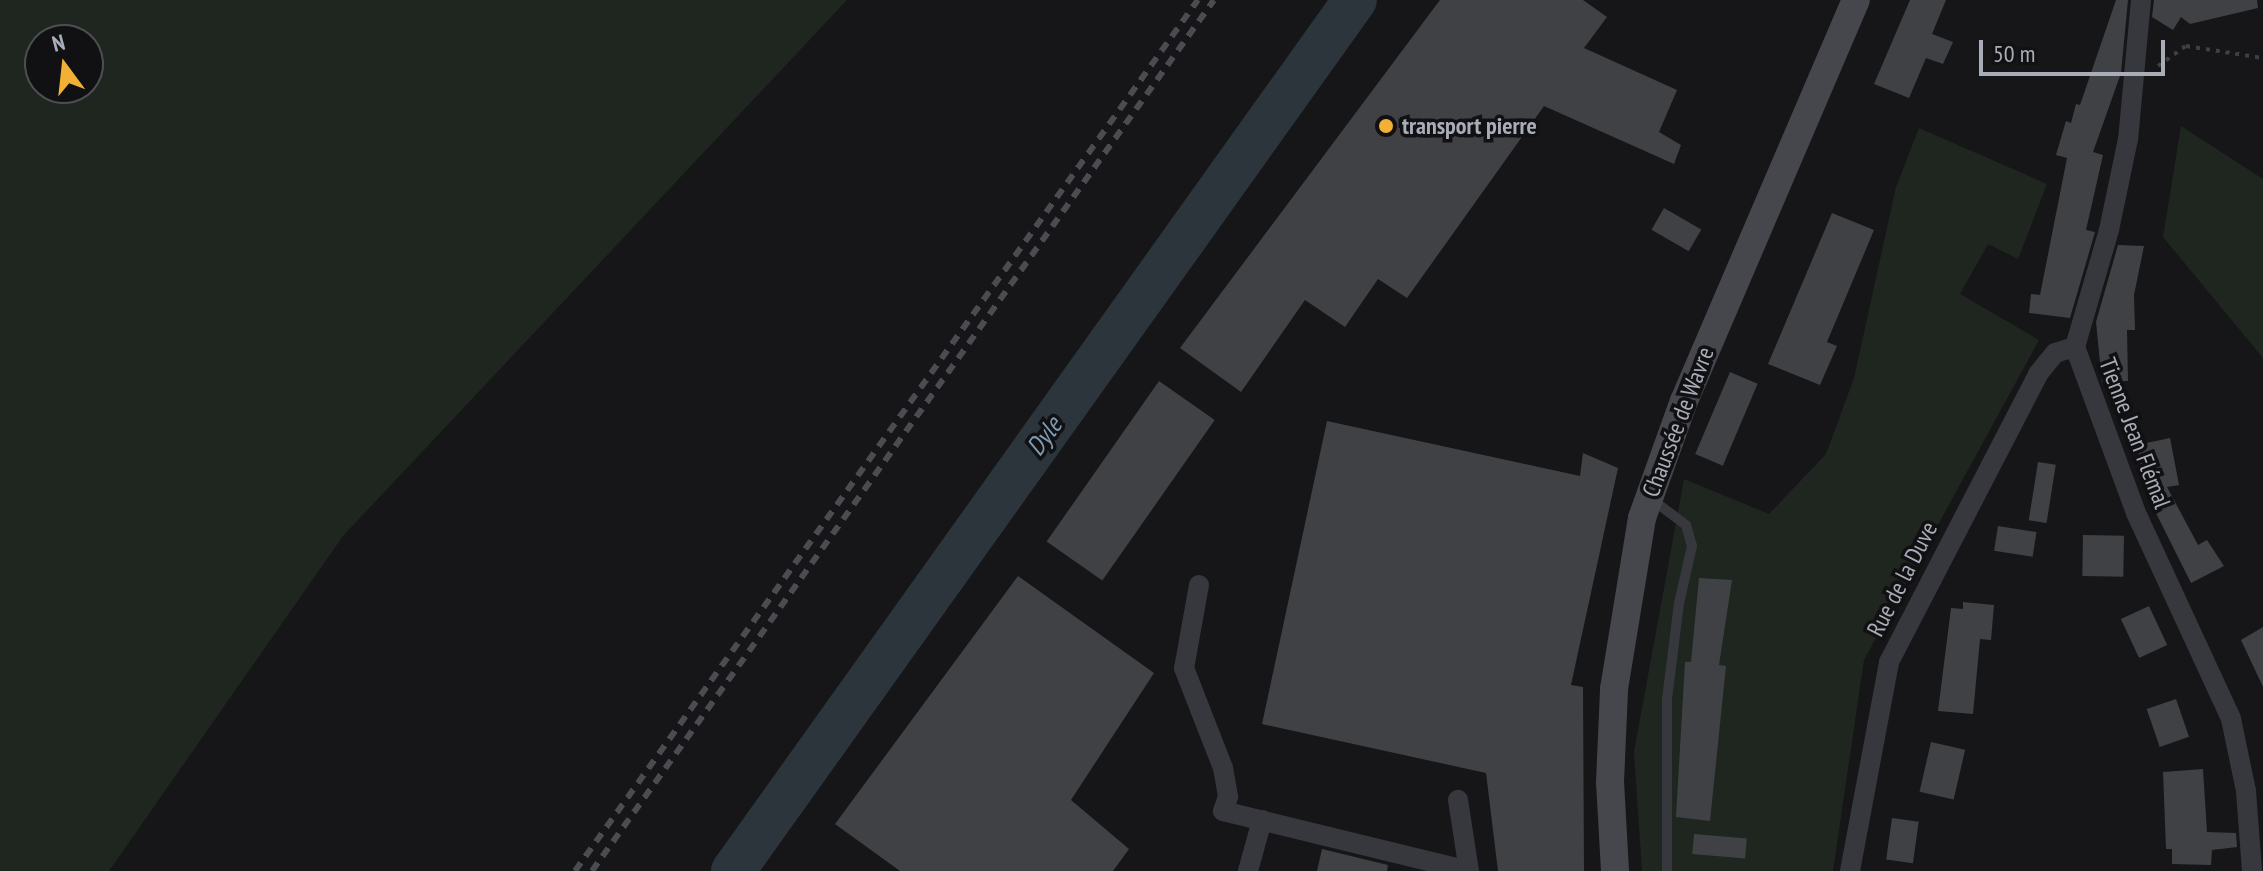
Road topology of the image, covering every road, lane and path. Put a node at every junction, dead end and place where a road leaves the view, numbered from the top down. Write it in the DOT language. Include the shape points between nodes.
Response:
graph roads {
  1 [pos="1856,0"];
  2 [pos="2141,0"];
  3 [pos="2263,58"];
  4 [pos="2134,81"];
  5 [pos="2075,347"];
  6 [pos="1649,497"];
  7 [pos="1199,585"];
  8 [pos="1458,800"];
  9 [pos="1262,820"];
  10 [pos="1248,871"];
  11 [pos="1615,871"];
  12 [pos="1667,871"];
  13 [pos="1850,871"];
  14 [pos="2252,871"];
  1 -- 6 [label="main road, Chaussée de Wavre" via="1684,401"];
  2 -- 4 [label="street, Tienne Jean Flémal"];
  3 -- 4 [label="path" via="2186,46"];
  4 -- 5 [label="street, Tienne Jean Flémal" via="2109,230"];
  5 -- 13 [label="street, Rue de la Duve" via="2055,353 2038,374 1889,662"];
  5 -- 14 [label="street, Tienne Jean Flémal" via="2136,513 2231,719 2246,791"];
  6 -- 11 [label="main road, Chaussée de Wavre" via="1614,689 1610,782"];
  6 -- 12 [label="lane" via="1686,525 1692,546 1667,699"];
  7 -- 9 [label="street" via="1184,668 1223,768 1228,797 1223,811"];
  8 -- 9 [label="street" via="1469,871"];
  9 -- 10 [label="street"];
}
